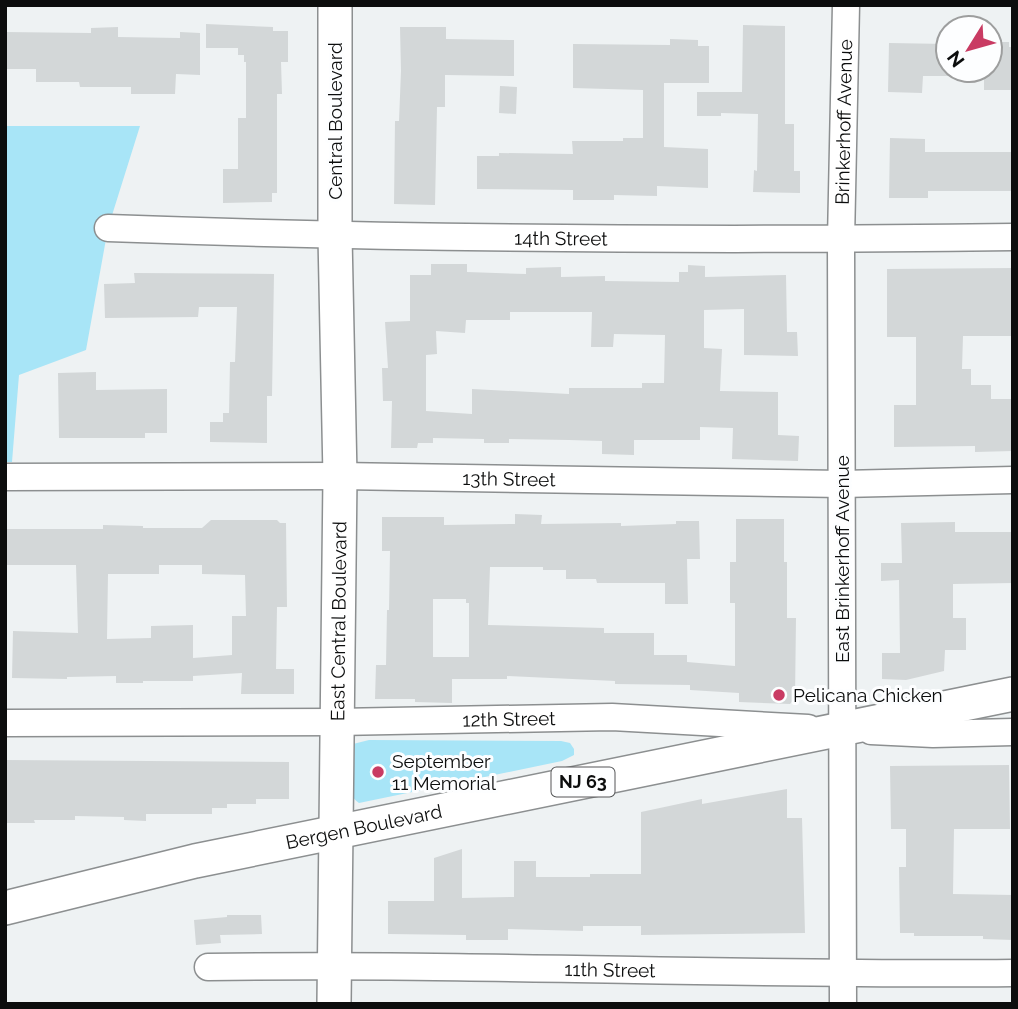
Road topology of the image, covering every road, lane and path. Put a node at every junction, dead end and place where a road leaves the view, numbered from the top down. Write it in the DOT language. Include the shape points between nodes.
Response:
graph roads {
  1 [pos="335,5"];
  2 [pos="846,5"];
  3 [pos="108,228"];
  4 [pos="335,236"];
  5 [pos="1013,237"];
  6 [pos="841,240"];
  7 [pos="340,476"];
  8 [pos="5,477"];
  9 [pos="1013,480"];
  10 [pos="842,484"];
  11 [pos="1013,694"];
  12 [pos="337,722"];
  13 [pos="5,723"];
  14 [pos="843,730"];
  15 [pos="1013,732"];
  16 [pos="335,831"];
  17 [pos="5,908"];
  18 [pos="334,965"];
  19 [pos="208,967"];
  20 [pos="1013,973"];
  21 [pos="843,975"];
  22 [pos="334,1004"];
  23 [pos="843,1004"];
  1 -- 4 [label="main road, Central Boulevard"];
  2 -- 6 [label="street, Brinkerhoff Avenue"];
  3 -- 4 [label="street, 14th Street"];
  4 -- 6 [label="street, 14th Street"];
  4 -- 7 [label="main road, East Central Boulevard"];
  5 -- 6 [label="street, 14th Street"];
  6 -- 10 [label="street, East Brinkerhoff Avenue"];
  7 -- 8 [label="street, 13th Street"];
  7 -- 10 [label="street, 13th Street"];
  7 -- 12 [label="main road, East Central Boulevard"];
  9 -- 10 [label="street, 13th Street"];
  10 -- 14 [label="street, East Brinkerhoff Avenue"];
  11 -- 14 [label="main road, Bergen Boulevard / NJ 63"];
  12 -- 13 [label="street, 12th Street"];
  12 -- 14 [label="street, 12th Street" via="612,717"];
  12 -- 16 [label="main road, East Central Boulevard"];
  14 -- 15 [label="street, 12th Street"];
  14 -- 16 [label="main road, Bergen Boulevard / NJ 63"];
  14 -- 21 [label="street, East Brinkerhoff Avenue"];
  16 -- 17 [label="main road, Bergen Boulevard / NJ 63" via="151,870"];
  16 -- 18 [label="main road, East Central Boulevard"];
  18 -- 19 [label="street, 11th Street"];
  18 -- 21 [label="street, 11th Street"];
  18 -- 22 [label="main road, East Central Boulevard"];
  20 -- 21 [label="street, 11th Street"];
  21 -- 23 [label="street, East Brinkerhoff Avenue"];
}
